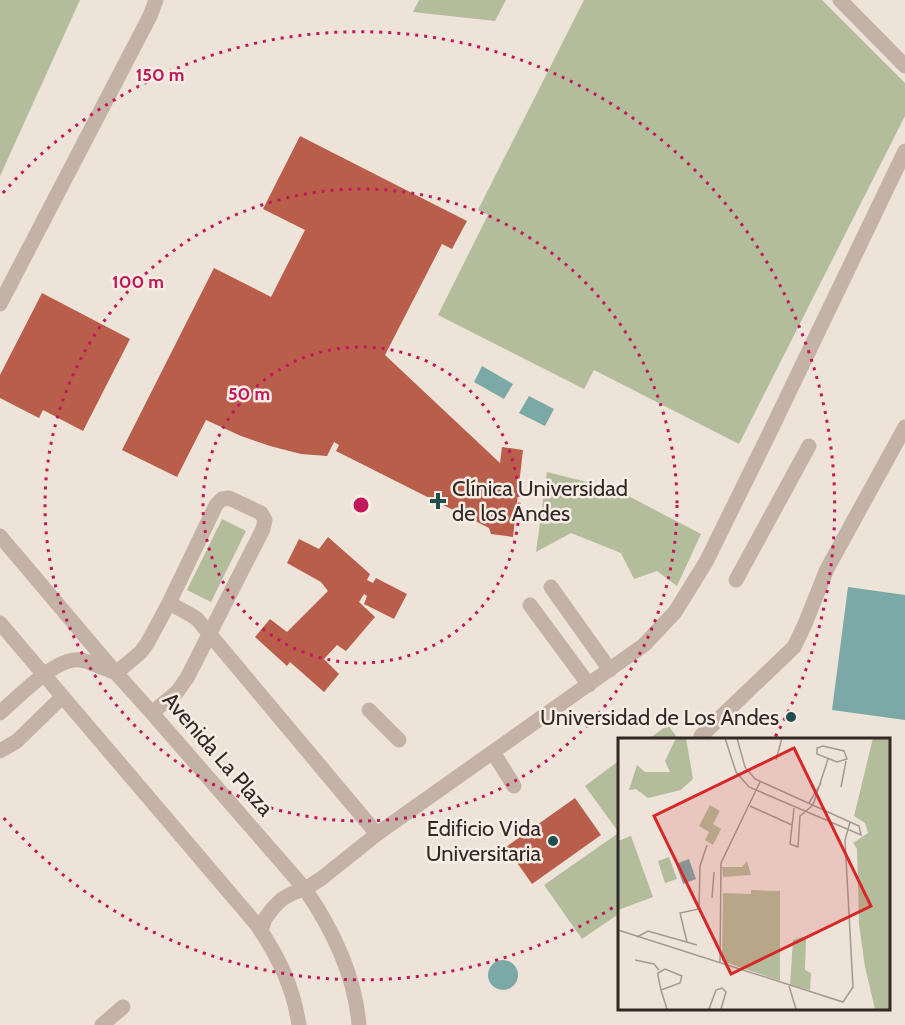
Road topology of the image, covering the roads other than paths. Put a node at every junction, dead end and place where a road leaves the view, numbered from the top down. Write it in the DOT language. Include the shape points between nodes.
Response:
graph roads {
  1 [pos="156,0"];
  2 [pos="840,0"];
  3 [pos="905,66"];
  4 [pos="905,151"];
  5 [pos="0,304"];
  6 [pos="905,427"];
  7 [pos="809,446"];
  8 [pos="0,536"];
  9 [pos="736,580"];
  10 [pos="551,587"];
  11 [pos="169,603"];
  12 [pos="530,605"];
  13 [pos="0,624"];
  14 [pos="210,634"];
  15 [pos="610,670"];
  16 [pos="116,673"];
  17 [pos="43,675"];
  18 [pos="588,685"];
  19 [pos="62,697"];
  20 [pos="369,710"];
  21 [pos="0,713"];
  22 [pos="152,713"];
  23 [pos="701,736"];
  24 [pos="399,740"];
  25 [pos="0,751"];
  26 [pos="493,752"];
  27 [pos="514,786"];
  28 [pos="377,834"];
  29 [pos="305,889"];
  30 [pos="261,931"];
  31 [pos="123,1007"];
  32 [pos="102,1025"];
  33 [pos="299,1025"];
  34 [pos="359,1025"];
  1 -- 5 [label="street"];
  2 -- 3 [label="street"];
  4 -- 15 [label="street" via="698,577 659,631"];
  6 -- 23 [label="street" via="827,569 794,647"];
  7 -- 9 [label="street"];
  8 -- 16 [label="street, Avenida La Plaza"];
  10 -- 15 [label="street"];
  11 -- 14 [label="street" via="191,615"];
  11 -- 14 [label="street" via="218,502 230,498 261,513 265,520 263,530"];
  11 -- 16 [label="street" via="141,652"];
  12 -- 18 [label="street"];
  13 -- 17 [label="street"];
  14 -- 22 [label="street" via="182,685"];
  14 -- 28 [label="street"];
  15 -- 18 [label="street"];
  16 -- 17 [label="street" via="80,659 62,663"];
  16 -- 22 [label="street, Avenida La Plaza"];
  17 -- 19 [label="street"];
  17 -- 21 [label="street"];
  18 -- 26 [label="street"];
  19 -- 25 [label="street" via="17,741"];
  19 -- 30 [label="street"];
  20 -- 24 [label="street"];
  22 -- 29 [label="street, Avenida La Plaza"];
  26 -- 27 [label="street"];
  26 -- 28 [label="street"];
  28 -- 29 [label="street"];
  29 -- 30 [label="street" via="282,899 265,919"];
  29 -- 34 [label="street, Avenida La Plaza" via="335,938 353,991"];
  30 -- 33 [label="street" via="289,982"];
  31 -- 32 [label="street"];
}
